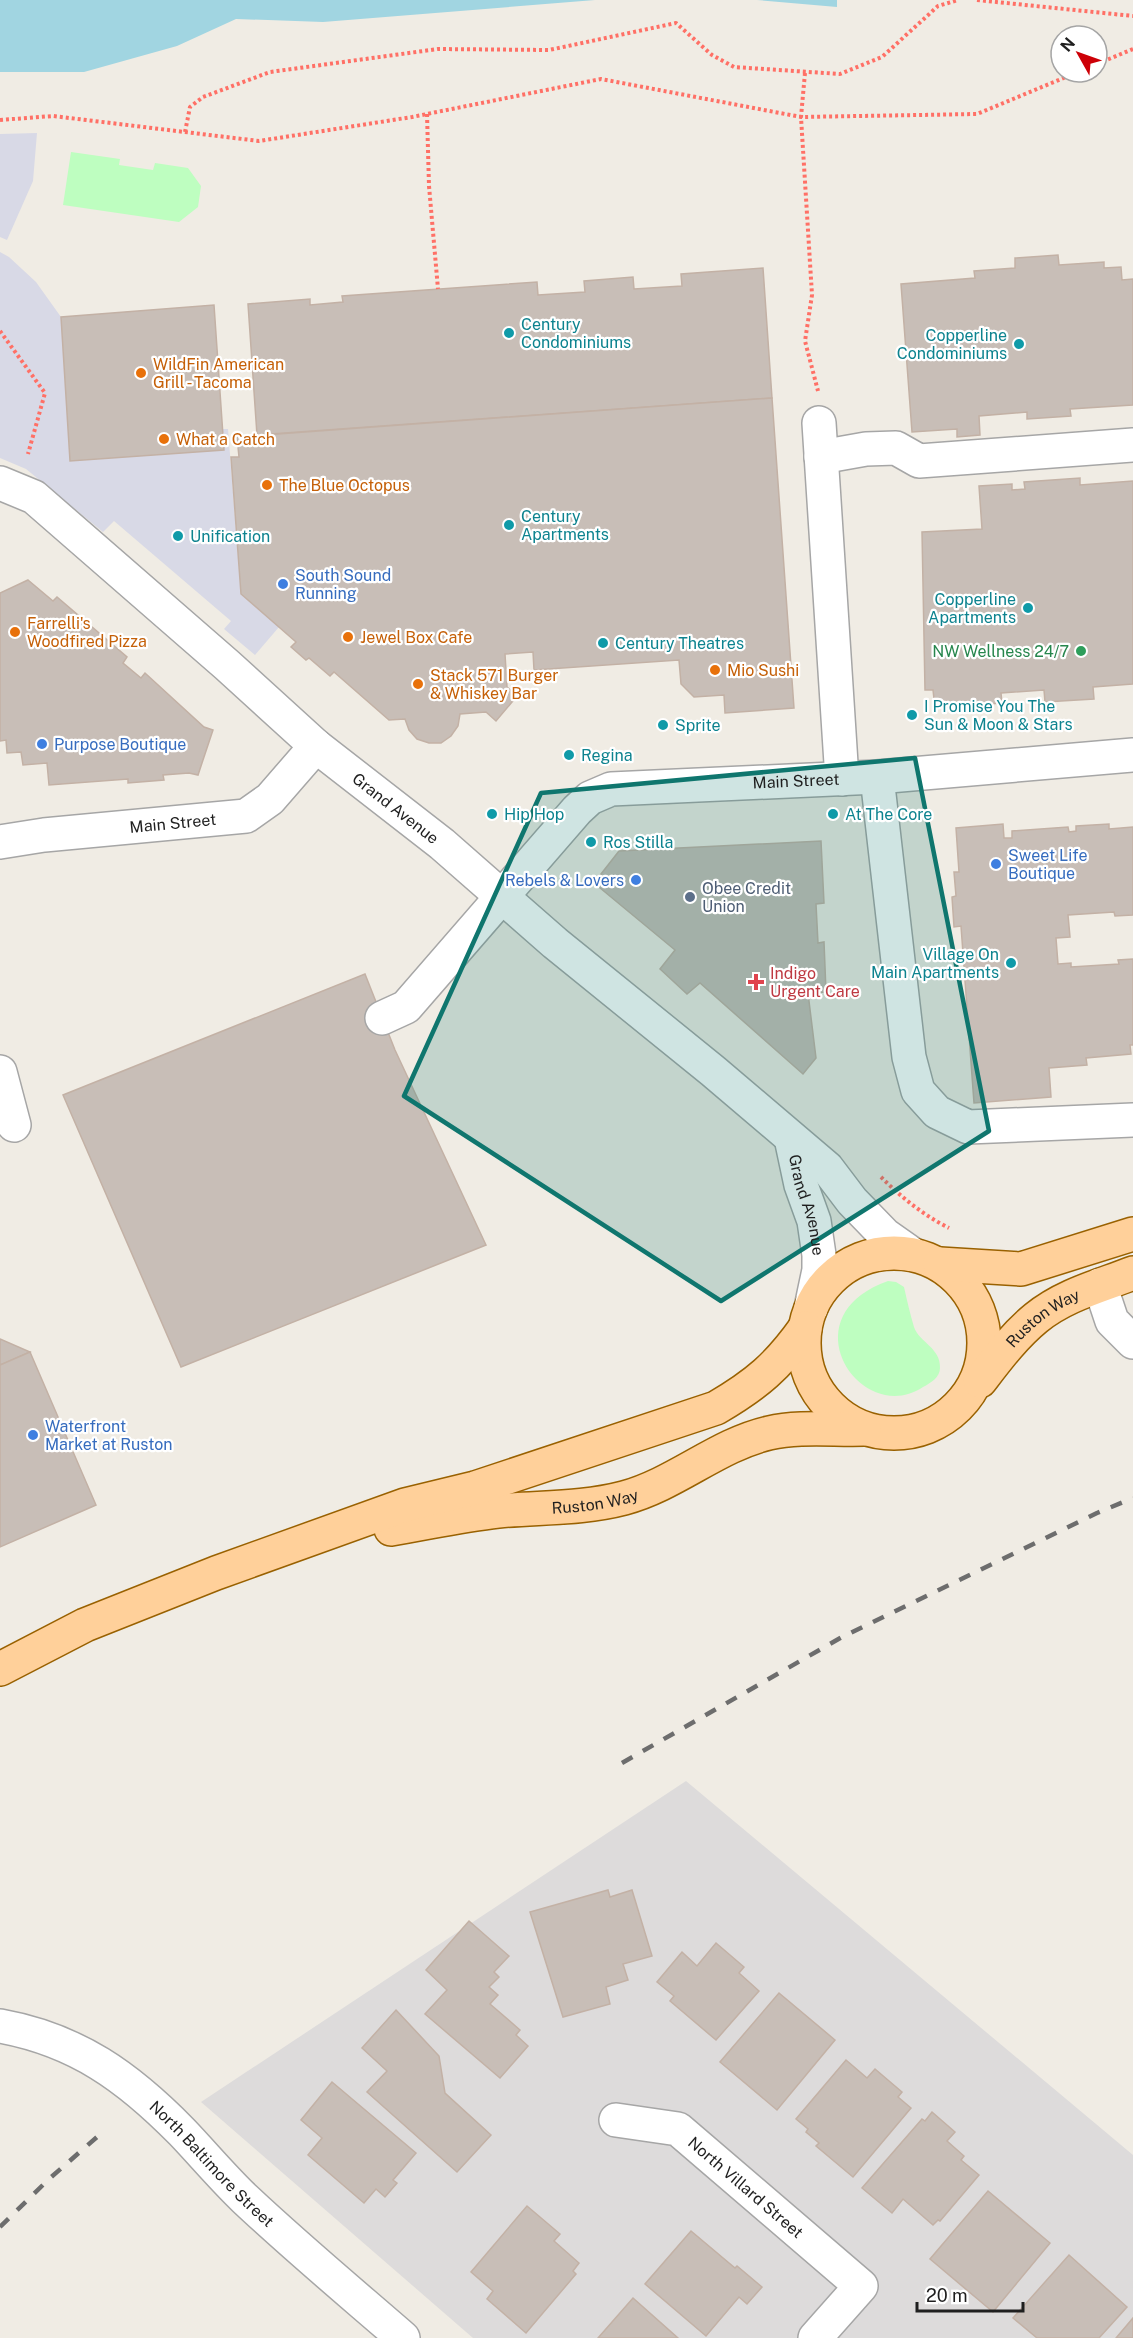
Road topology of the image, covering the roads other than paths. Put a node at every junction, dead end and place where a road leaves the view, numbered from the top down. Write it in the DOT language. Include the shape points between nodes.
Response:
graph roads {
  1 [pos="819,423"];
  2 [pos="1133,445"];
  3 [pos="821,456"];
  4 [pos="0,483"];
  5 [pos="316,746"];
  6 [pos="1133,755"];
  7 [pos="877,777"];
  8 [pos="842,779"];
  9 [pos="0,842"];
  10 [pos="502,896"];
  11 [pos="382,1018"];
  12 [pos="0,1072"];
  13 [pos="1133,1120"];
  14 [pos="14,1125"];
  15 [pos="791,1138"];
  16 [pos="1133,1234"];
  17 [pos="926,1259"];
  18 [pos="1133,1273"];
  19 [pos="1100,1285"];
  20 [pos="808,1318"];
  21 [pos="1133,1342"];
  22 [pos="973,1389"];
  23 [pos="864,1429"];
  24 [pos="312,1540"];
  25 [pos="85,1625"];
  26 [pos="0,1642"];
  27 [pos="0,1669"];
  28 [pos="0,2026"];
  29 [pos="616,2120"];
  30 [pos="403,2338"];
  31 [pos="814,2338"];
  1 -- 3 [label="street"];
  2 -- 3 [label="street" via="919,461 896,448"];
  3 -- 8 [label="street"];
  4 -- 5 [label="street, Grand Avenue" via="34,497"];
  5 -- 9 [label="street, Main Street" via="270,799 246,816"];
  5 -- 10 [label="street, Grand Avenue"];
  6 -- 7 [label="street, Main Street"];
  7 -- 8 [label="street, Main Street"];
  7 -- 13 [label="street" via="909,1057 918,1091 937,1112 968,1127"];
  8 -- 10 [label="street, Main Street" via="611,789 590,798 577,810"];
  10 -- 11 [label="street, Main Street" via="406,1007"];
  10 -- 15 [label="street, Grand Avenue"];
  12 -- 14 [label="street"];
  15 -- 17 [label="street, Grand Avenue" via="827,1168 885,1235"];
  15 -- 20 [label="street, Grand Avenue" via="814,1221 819,1255"];
  16 -- 17 [label="main road" via="1022,1269"];
  17 -- 20 [label="main road" via="888,1252 863,1258 824,1287"];
  17 -- 22 [label="main road" via="956,1277 979,1310 985,1350"];
  18 -- 19 [label="main road, Ruston Way"];
  19 -- 21 [label="street" via="1112,1321"];
  19 -- 22 [label="main road, Ruston Way" via="1060,1302 1036,1318"];
  20 -- 23 [label="main road" via="804,1346 812,1381 833,1410"];
  20 -- 24 [label="main road, Ruston Way" via="784,1357 749,1389 716,1408 475,1488 405,1505"];
  22 -- 23 [label="main road" via="957,1409 937,1424 913,1432 888,1434"];
  23 -- 24 [label="main road, Ruston Way" via="770,1432 724,1449 643,1493 594,1505 484,1513"];
  24 -- 25 [label="main road, Ruston Way"];
  25 -- 26 [label="main road, Ruston Way"];
  25 -- 27 [label="main road, Ruston Way"];
  28 -- 30 [label="street, North Baltimore Street" via="27,2031 87,2055 135,2088 265,2218"];
  29 -- 31 [label="street, North Villard Street" via="678,2129 861,2286"];
}
